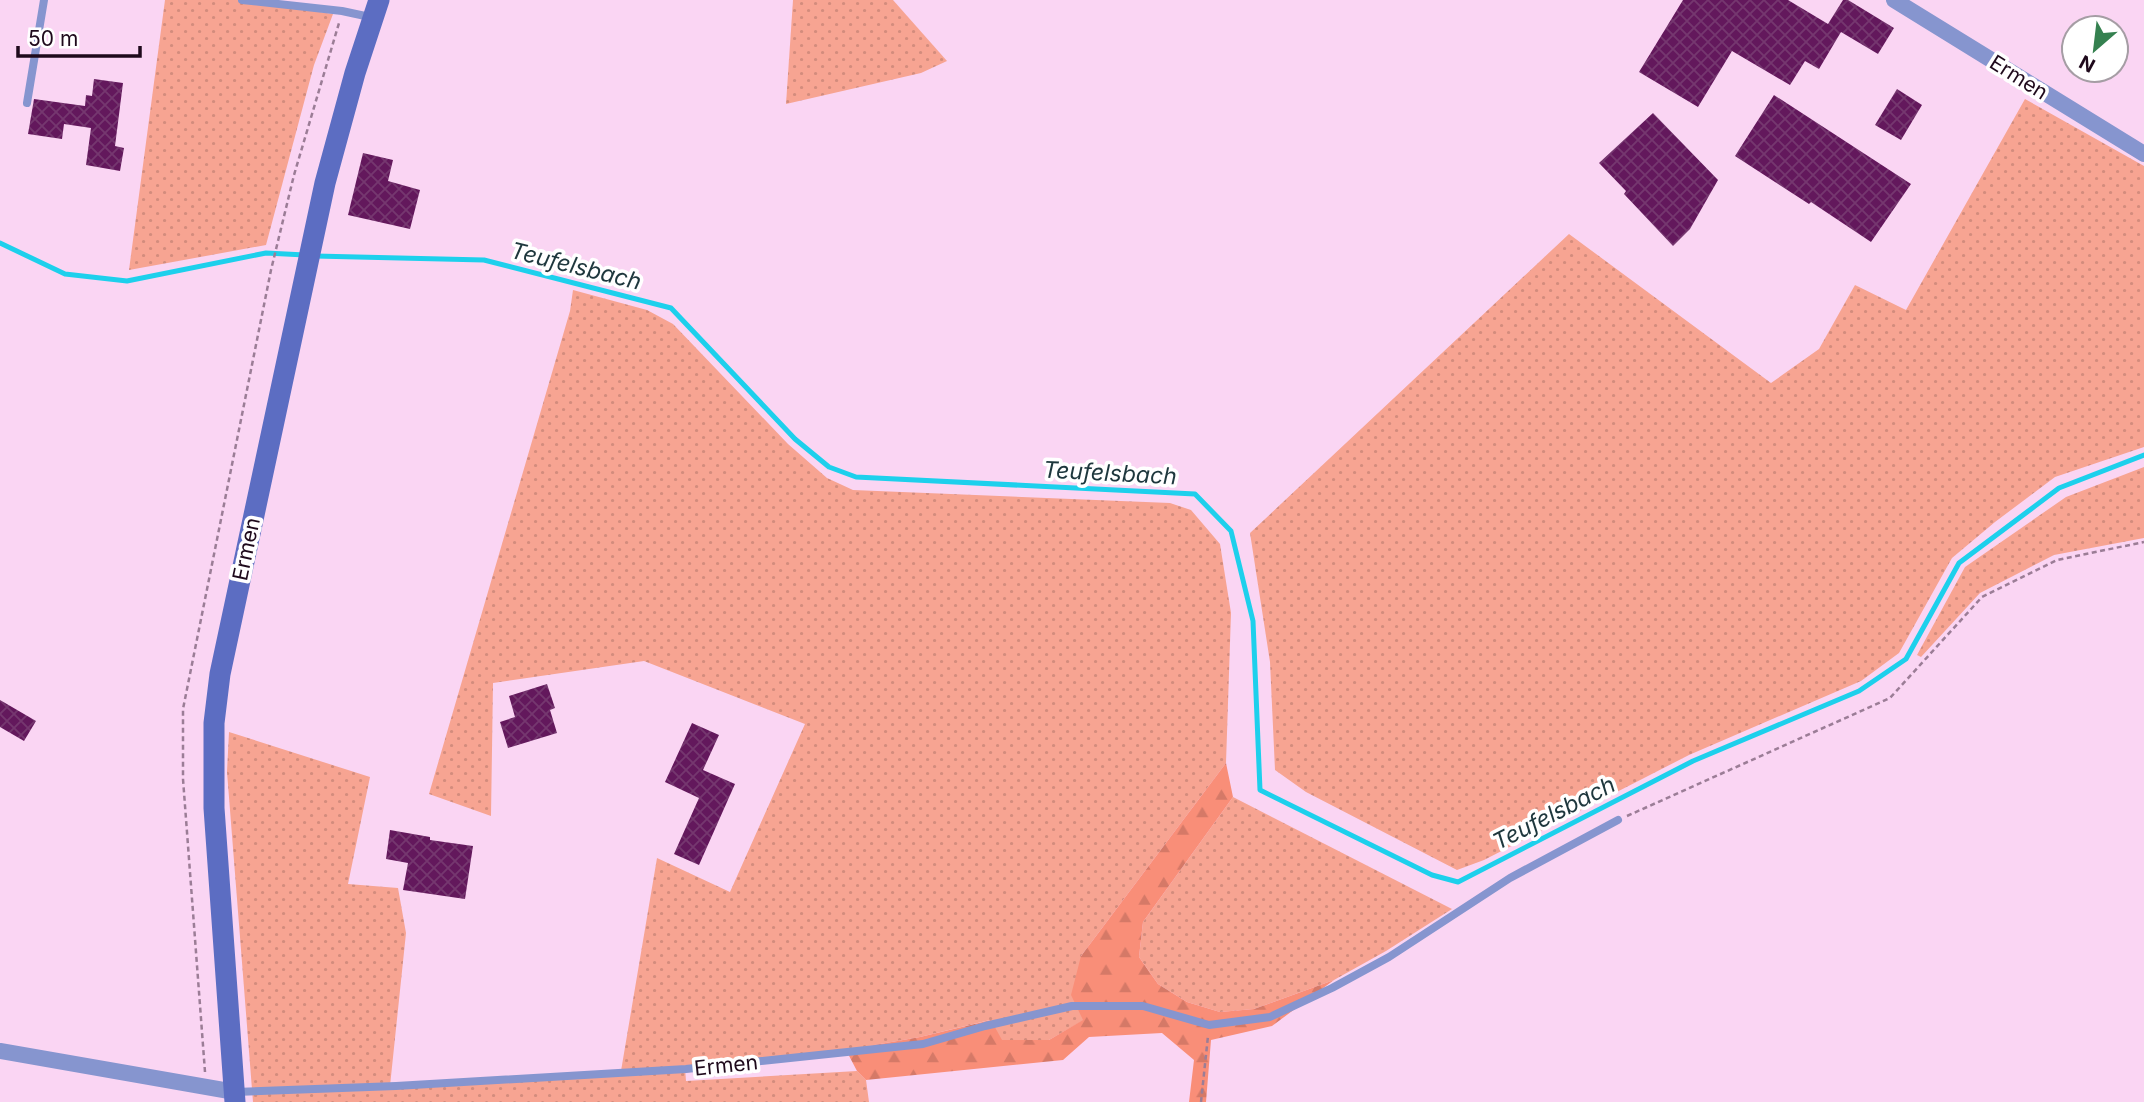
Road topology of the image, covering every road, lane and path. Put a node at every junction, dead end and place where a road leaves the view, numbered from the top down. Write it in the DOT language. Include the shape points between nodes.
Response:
graph roads {
  1 [pos="44,0"];
  2 [pos="242,0"];
  3 [pos="1894,0"];
  4 [pos="376,9"];
  5 [pos="342,11"];
  6 [pos="27,103"];
  7 [pos="2144,154"];
  8 [pos="271,270"];
  9 [pos="2144,542"];
  10 [pos="1618,820"];
  11 [pos="1209,1025"];
  12 [pos="0,1051"];
  13 [pos="235,1097"];
  14 [pos="1201,1102"];
  1 -- 6 [label="lane"];
  2 -- 5 [label="lane, Ermen"];
  3 -- 7 [label="street, Ermen"];
  4 -- 5 [label="lane, Ermen"];
  4 -- 13 [label="main road, Ermen" via="340,124 304,276 230,620 214,723 214,808"];
  5 -- 8 [label="path"];
  9 -- 10 [label="path" via="2057,560 1982,597 1889,698"];
  10 -- 11 [label="lane" via="1510,878 1332,988 1270,1017"];
  11 -- 13 [label="lane, Ermen" via="1143,1006 1072,1006 923,1044 714,1066"];
  11 -- 14 [label="path"];
  12 -- 13 [label="street, Ermen"];
}
